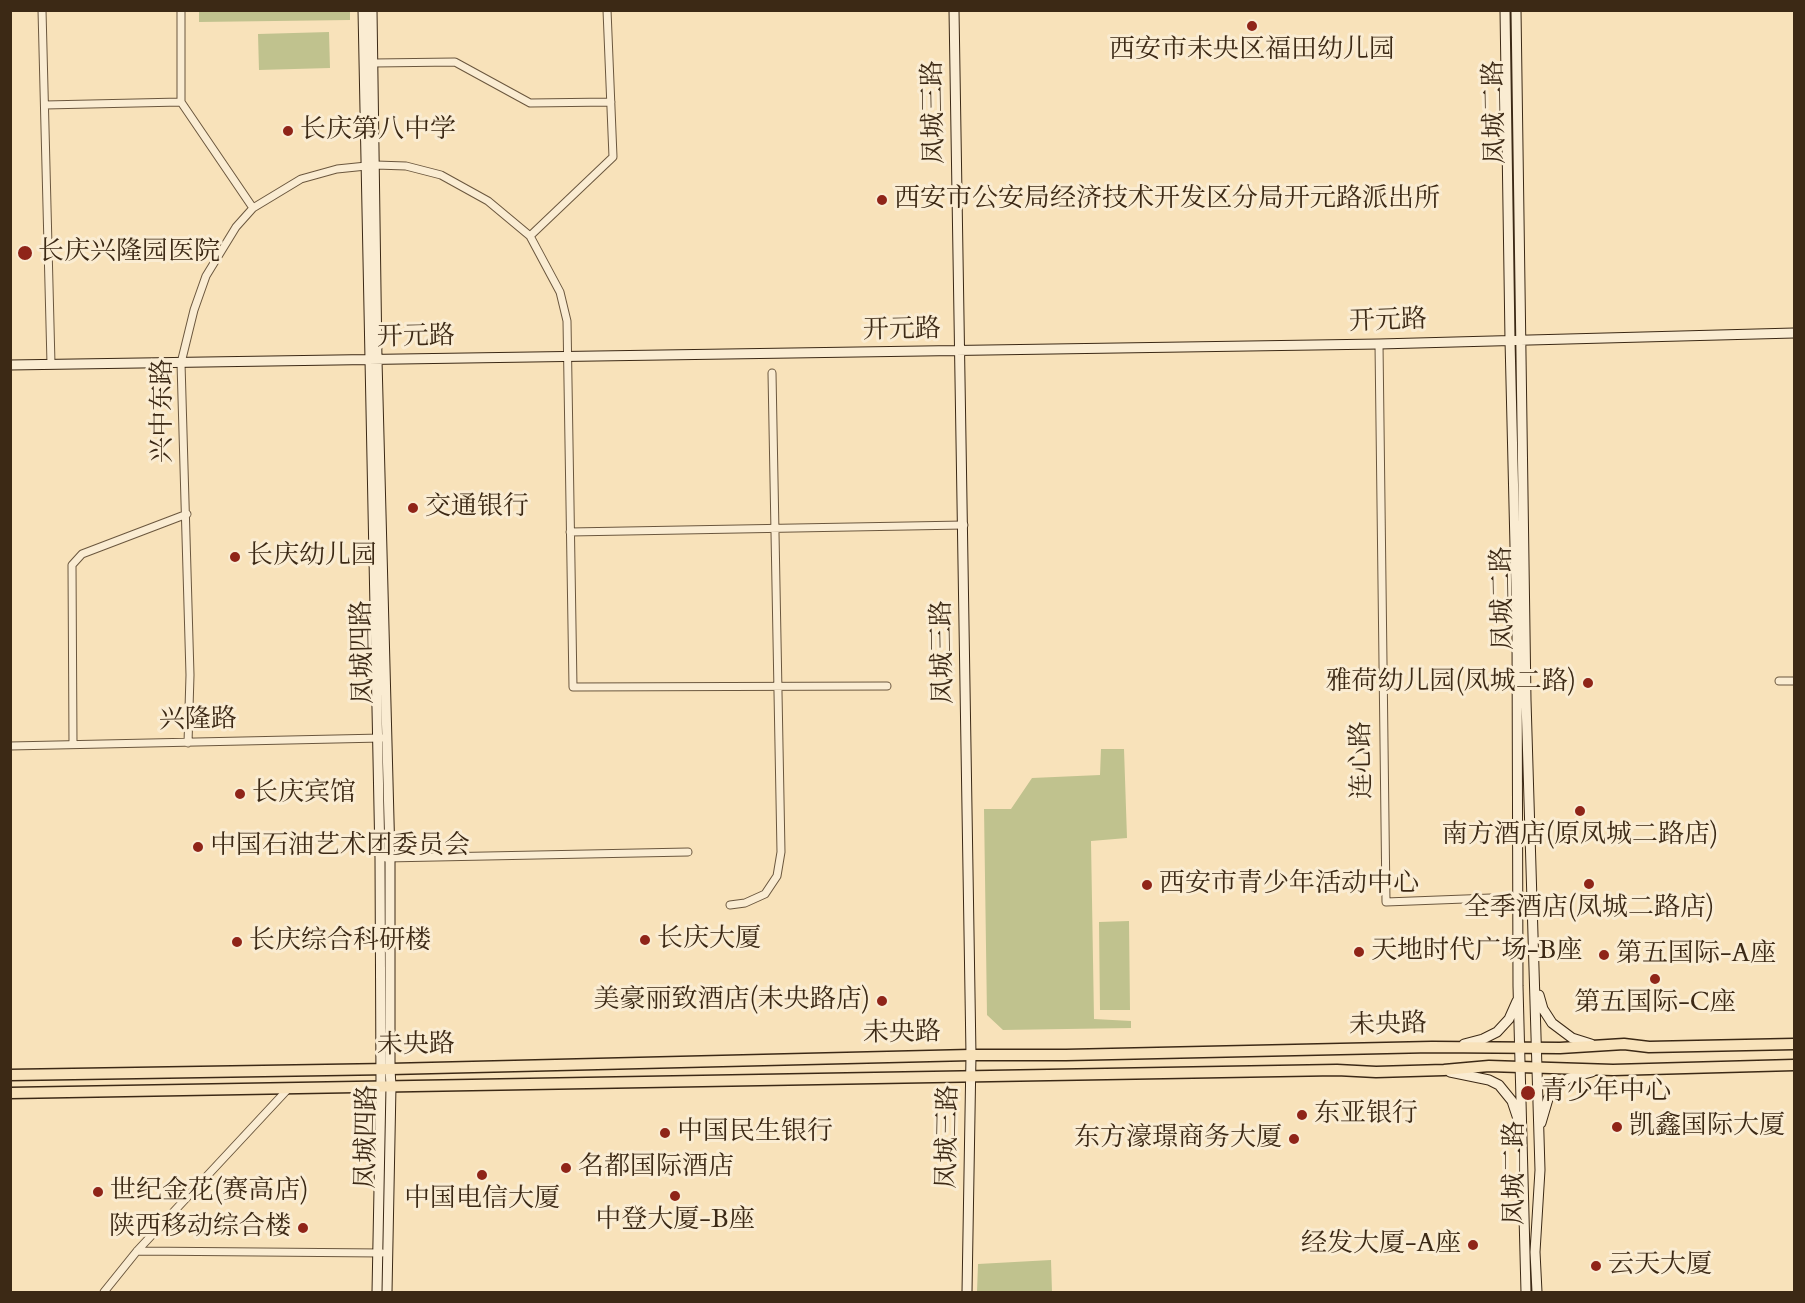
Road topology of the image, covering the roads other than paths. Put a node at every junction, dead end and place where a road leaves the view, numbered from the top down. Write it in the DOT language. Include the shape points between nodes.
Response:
graph roads {
  1 [pos="42,10"];
  2 [pos="181,10"];
  3 [pos="363,10"];
  4 [pos="372,10"];
  5 [pos="607,10"];
  6 [pos="954,10"];
  7 [pos="1505,10"];
  8 [pos="1516,10"];
  9 [pos="374,63"];
  10 [pos="181,102"];
  11 [pos="611,102"];
  12 [pos="45,105"];
  13 [pos="372,165"];
  14 [pos="253,208"];
  15 [pos="530,236"];
  16 [pos="1794,333"];
  17 [pos="1510,340"];
  18 [pos="1521,340"];
  19 [pos="1379,344"];
  20 [pos="961,351"];
  21 [pos="568,357"];
  22 [pos="373,360"];
  23 [pos="181,363"];
  24 [pos="51,364"];
  25 [pos="10,365"];
  26 [pos="772,373"];
  27 [pos="187,514"];
  28 [pos="964,525"];
  29 [pos="775,528"];
  30 [pos="570,532"];
  31 [pos="1779,681"];
  32 [pos="1794,681"];
  33 [pos="778,686"];
  34 [pos="887,686"];
  35 [pos="383,738"];
  36 [pos="188,743"];
  37 [pos="73,744"];
  38 [pos="10,746"];
  39 [pos="688,852"];
  40 [pos="385,858"];
  41 [pos="1517,897"];
  42 [pos="730,905"];
  43 [pos="1534,968"];
  44 [pos="1518,986"];
  45 [pos="1794,1044"];
  46 [pos="1600,1045"];
  47 [pos="1453,1047"];
  48 [pos="1536,1047"];
  49 [pos="1520,1048"];
  50 [pos="971,1055"];
  51 [pos="1794,1065"];
  52 [pos="1521,1066"];
  53 [pos="1536,1068"];
  54 [pos="385,1069"];
  55 [pos="1444,1070"];
  56 [pos="1613,1070"];
  57 [pos="10,1075"];
  58 [pos="971,1076"];
  59 [pos="386,1086"];
  60 [pos="288,1089"];
  61 [pos="10,1094"];
  62 [pos="1539,1144"];
  63 [pos="1523,1147"];
  64 [pos="137,1251"];
  65 [pos="382,1253"];
  66 [pos="104,1293"];
  67 [pos="377,1293"];
  68 [pos="387,1293"];
  69 [pos="967,1293"];
  70 [pos="1526,1293"];
  71 [pos="1537,1293"];
  1 -- 12 [label="street"];
  2 -- 10 [label="street"];
  3 -- 13 [label="street, 凤城四路"];
  4 -- 9 [label="street, 凤城四路"];
  5 -- 11 [label="street"];
  6 -- 20 [label="street, 凤城三路"];
  7 -- 17 [label="street, 凤城二路"];
  8 -- 18 [label="street, 凤城二路"];
  9 -- 11 [label="street" via="455,62 530,103"];
  9 -- 13 [label="street, 凤城四路"];
  10 -- 12 [label="street"];
  10 -- 14 [label="street"];
  11 -- 15 [label="street" via="613,157"];
  12 -- 24 [label="street"];
  13 -- 14 [label="street, 兴中东路" via="301,179"];
  13 -- 15 [label="street, 兴中东路" via="406,166 441,175 488,201"];
  13 -- 22 [label="street, 凤城四路"];
  14 -- 23 [label="street, 兴中东路" via="236,227 206,276"];
  15 -- 21 [label="street" via="560,292 567,321"];
  16 -- 18 [label="street, 开元路"];
  17 -- 18 [label="street, 开元路"];
  17 -- 19 [label="street, 开元路"];
  17 -- 41 [label="street, 凤城二路"];
  18 -- 43 [label="street, 凤城二路"];
  19 -- 20 [label="street, 开元路"];
  19 -- 41 [label="street, 连心路" via="1386,902"];
  20 -- 21 [label="street, 开元路"];
  20 -- 28 [label="street, 凤城三路"];
  21 -- 22 [label="street, 开元路"];
  21 -- 30 [label="street"];
  22 -- 23 [label="street, 开元路"];
  22 -- 35 [label="street, 凤城四路"];
  23 -- 24 [label="street, 开元路"];
  23 -- 27 [label="street, 兴中东路"];
  24 -- 25 [label="street, 开元路"];
  26 -- 29 [label="street"];
  27 -- 36 [label="street, 兴中东路"];
  27 -- 37 [label="street" via="82,554 72,565"];
  28 -- 29 [label="street"];
  28 -- 50 [label="street, 凤城三路"];
  29 -- 30 [label="street"];
  29 -- 33 [label="street"];
  30 -- 33 [label="street" via="573,687"];
  31 -- 32 [label="street"];
  33 -- 34 [label="street"];
  33 -- 42 [label="street" via="781,852 777,876 765,894"];
  35 -- 36 [label="street, 兴隆路"];
  35 -- 40 [label="street, 凤城四路"];
  36 -- 37 [label="street, 兴隆路"];
  37 -- 38 [label="street, 兴隆路"];
  39 -- 40 [label="street"];
  40 -- 54 [label="street, 凤城四路"];
  41 -- 44 [label="street, 凤城二路"];
  43 -- 46 [label="street" via="1543,1009 1552,1023 1572,1038"];
  43 -- 48 [label="street, 凤城二路"];
  44 -- 47 [label="street" via="1516,1006 1497,1032"];
  44 -- 49 [label="street, 凤城二路"];
  45 -- 46 [label="main road, 未央路"];
  46 -- 48 [label="main road, 未央路"];
  47 -- 49 [label="main road, 未央路"];
  47 -- 50 [label="main road, 未央路"];
  48 -- 49 [label="main road, 未央路"];
  48 -- 53 [label="street, 凤城二路"];
  49 -- 52 [label="street, 凤城二路"];
  50 -- 54 [label="main road, 未央路"];
  50 -- 58 [label="street, 凤城三路"];
  51 -- 56 [label="main road, 未央路"];
  52 -- 53 [label="main road, 未央路"];
  52 -- 55 [label="main road, 未央路"];
  52 -- 63 [label="street, 凤城二路"];
  53 -- 56 [label="main road, 未央路"];
  53 -- 62 [label="street, 凤城二路"];
  54 -- 57 [label="main road, 未央路"];
  54 -- 59 [label="street, 凤城四路"];
  55 -- 58 [label="main road, 未央路"];
  55 -- 63 [label="street" via="1499,1084 1512,1101"];
  56 -- 62 [label="street" via="1576,1075 1556,1087 1545,1108"];
  58 -- 59 [label="main road, 未央路"];
  58 -- 69 [label="street, 凤城三路"];
  59 -- 60 [label="main road, 未央路"];
  59 -- 65 [label="street, 凤城四路"];
  60 -- 61 [label="main road, 未央路"];
  60 -- 64 [label="street"];
  62 -- 71 [label="street, 凤城二路"];
  63 -- 70 [label="street, 凤城二路"];
  64 -- 65 [label="street"];
  64 -- 66 [label="street"];
  65 -- 67 [label="street, 凤城四路"];
  65 -- 68 [label="street, 凤城四路"];
}
